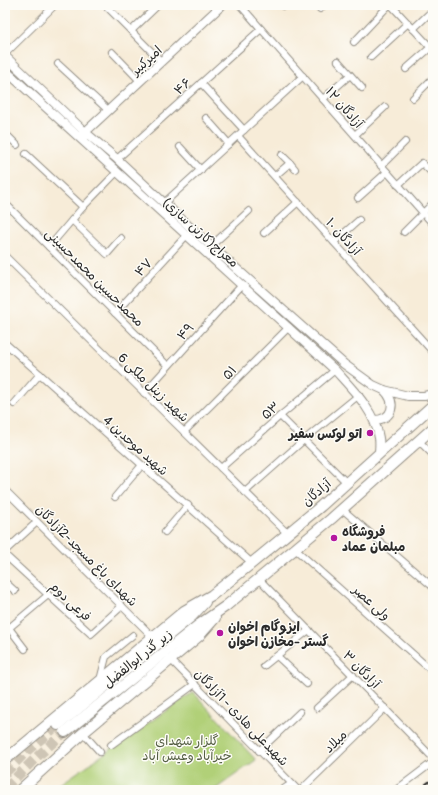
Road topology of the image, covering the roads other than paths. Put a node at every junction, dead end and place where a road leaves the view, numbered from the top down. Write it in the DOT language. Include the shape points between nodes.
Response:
graph roads {
  1 [pos="54,5"];
  2 [pos="105,5"];
  3 [pos="222,5"];
  4 [pos="240,5"];
  5 [pos="390,5"];
  6 [pos="156,7"];
  7 [pos="433,10"];
  8 [pos="408,23"];
  9 [pos="261,29"];
  10 [pos="414,29"];
  11 [pos="131,31"];
  12 [pos="354,42"];
  13 [pos="432,48"];
  14 [pos="112,52"];
  15 [pos="5,55"];
  16 [pos="370,57"];
  17 [pos="161,61"];
  18 [pos="338,62"];
  19 [pos="58,64"];
  20 [pos="406,69"];
  21 [pos="5,70"];
  22 [pos="350,75"];
  23 [pos="303,76"];
  24 [pos="433,78"];
  25 [pos="140,81"];
  26 [pos="201,83"];
  27 [pos="362,88"];
  28 [pos="413,98"];
  29 [pos="323,99"];
  30 [pos="386,107"];
  31 [pos="108,110"];
  32 [pos="206,118"];
  33 [pos="244,130"];
  34 [pos="5,133"];
  35 [pos="82,135"];
  36 [pos="238,136"];
  37 [pos="355,136"];
  38 [pos="406,142"];
  39 [pos="229,144"];
  40 [pos="17,145"];
  41 [pos="180,147"];
  42 [pos="26,154"];
  43 [pos="282,155"];
  44 [pos="117,159"];
  45 [pos="290,163"];
  46 [pos="381,166"];
  47 [pos="295,169"];
  48 [pos="200,170"];
  49 [pos="118,172"];
  50 [pos="387,172"];
  51 [pos="431,172"];
  52 [pos="275,176"];
  53 [pos="398,185"];
  54 [pos="358,198"];
  55 [pos="298,202"];
  56 [pos="5,203"];
  57 [pos="433,203"];
  58 [pos="164,204"];
  59 [pos="83,207"];
  60 [pos="249,211"];
  61 [pos="423,213"];
  62 [pos="72,220"];
  63 [pos="359,220"];
  64 [pos="433,224"];
  65 [pos="404,232"];
  66 [pos="264,234"];
  67 [pos="186,236"];
  68 [pos="121,238"];
  69 [pos="334,242"];
  70 [pos="211,246"];
  71 [pos="49,247"];
  72 [pos="5,256"];
  73 [pos="242,285"];
  74 [pos="115,313"];
  75 [pos="289,327"];
  76 [pos="5,342"];
  77 [pos="433,352"];
  78 [pos="168,366"];
  79 [pos="335,370"];
  80 [pos="40,374"];
  81 [pos="384,390"];
  82 [pos="144,393"];
  83 [pos="433,394"];
  84 [pos="359,395"];
  85 [pos="14,404"];
  86 [pos="433,405"];
  87 [pos="280,416"];
  88 [pos="374,420"];
  89 [pos="433,428"];
  90 [pos="184,432"];
  91 [pos="305,440"];
  92 [pos="418,441"];
  93 [pos="379,454"];
  94 [pos="433,455"];
  95 [pos="142,465"];
  96 [pos="221,468"];
  97 [pos="347,483"];
  98 [pos="5,490"];
  99 [pos="246,492"];
  100 [pos="115,496"];
  101 [pos="188,506"];
  102 [pos="342,509"];
  103 [pos="37,522"];
  104 [pos="165,532"];
  105 [pos="287,533"];
  106 [pos="296,549"];
  107 [pos="5,551"];
  108 [pos="5,555"];
  109 [pos="252,563"];
  110 [pos="259,579"];
  111 [pos="5,582"];
  112 [pos="433,587"];
  113 [pos="15,591"];
  114 [pos="48,594"];
  115 [pos="212,595"];
  116 [pos="122,606"];
  117 [pos="226,606"];
  118 [pos="308,630"];
  119 [pos="133,635"];
  120 [pos="153,637"];
  121 [pos="125,641"];
  122 [pos="25,649"];
  123 [pos="135,651"];
  124 [pos="277,656"];
  125 [pos="171,660"];
  126 [pos="264,666"];
  127 [pos="433,672"];
  128 [pos="353,675"];
  129 [pos="100,681"];
  130 [pos="195,684"];
  131 [pos="307,684"];
  132 [pos="317,708"];
  133 [pos="385,708"];
  134 [pos="300,712"];
  135 [pos="83,733"];
  136 [pos="111,745"];
  137 [pos="259,751"];
  138 [pos="100,752"];
  139 [pos="433,758"];
  140 [pos="5,760"];
  141 [pos="433,762"];
  142 [pos="291,784"];
  143 [pos="20,790"];
  144 [pos="282,790"];
  145 [pos="298,790"];
  146 [pos="301,790"];
  147 [pos="396,790"];
  1 -- 15 [label="street"];
  2 -- 11 [label="street"];
  3 -- 17 [label="street, امیرکبیر"];
  4 -- 9 [label="street, ۱۲ آزادگان"];
  5 -- 8 [label="street"];
  5 -- 12 [label="street"];
  6 -- 11 [label="street"];
  7 -- 10 [label="street"];
  8 -- 10 [label="street"];
  8 -- 16 [label="street"];
  9 -- 23 [label="street, ۱۲ آزادگان"];
  9 -- 26 [label="street, ۴۶"];
  10 -- 13 [label="street"];
  11 -- 17 [label="street"];
  13 -- 20 [label="street"];
  14 -- 25 [label="street"];
  15 -- 35 [label="street, معراج(کارتن سازی)"];
  17 -- 25 [label="street, امیرکبیر"];
  18 -- 22 [label="street"];
  19 -- 31 [label="street"];
  21 -- 35 [label="street, معراج(کارتن سازی)"];
  22 -- 27 [label="street"];
  22 -- 29 [label="street"];
  23 -- 29 [label="street, ۱۲ آزادگان"];
  23 -- 33 [label="street"];
  24 -- 28 [label="street"];
  25 -- 31 [label="street, امیرکبیر"];
  26 -- 33 [label="street"];
  26 -- 44 [label="street, ۴۶"];
  29 -- 37 [label="street, ۱۲ آزادگان"];
  30 -- 37 [label="street"];
  31 -- 35 [label="street, امیرکبیر"];
  32 -- 39 [label="street"];
  33 -- 36 [label="street"];
  34 -- 40 [label="street"];
  35 -- 44 [label="street, معراج(کارتن سازی)"];
  35 -- 49 [label="street, معراج(کارتن سازی)"];
  36 -- 39 [label="street"];
  36 -- 52 [label="street, ۱۰ آزادگان"];
  37 -- 46 [label="street, ۱۲ آزادگان"];
  38 -- 46 [label="street"];
  39 -- 48 [label="street"];
  41 -- 48 [label="street"];
  42 -- 59 [label="street"];
  43 -- 45 [label="street"];
  44 -- 58 [label="street, معراج(کارتن سازی)"];
  45 -- 47 [label="street"];
  45 -- 52 [label="street"];
  46 -- 50 [label="street, ۱۲ آزادگان"];
  48 -- 58 [label="street"];
  49 -- 59 [label="street"];
  49 -- 67 [label="street, معراج(کارتن سازی)"];
  50 -- 53 [label="street, ۱۲ آزادگان"];
  50 -- 54 [label="street"];
  51 -- 53 [label="street" via="421,162"];
  52 -- 55 [label="street, ۱۰ آزادگان"];
  53 -- 61 [label="street, ۱۲ آزادگان"];
  55 -- 66 [label="street"];
  55 -- 69 [label="street, ۱۰ آزادگان"];
  56 -- 71 [label="street, محمدحسین محمدحسینی"];
  57 -- 61 [label="street"];
  58 -- 70 [label="street, معراج(کارتن سازی)"];
  59 -- 62 [label="street"];
  60 -- 70 [label="street"];
  61 -- 64 [label="street, ۱۲ آزادگان"];
  61 -- 65 [label="street"];
  62 -- 68 [label="street" via="107,254"];
  62 -- 71 [label="street"];
  63 -- 69 [label="street"];
  67 -- 73 [label="street, معراج(کارتن سازی)"];
  67 -- 74 [label="street, ۴۷"];
  69 -- 77 [label="street, ۱۰ آزادگان"];
  70 -- 81 [label="street, معراج(کارتن سازی)" via="344,364"];
  71 -- 74 [label="street, محمدحسین محمدحسینی"];
  72 -- 82 [label="street, 6 شهید زینل ملکی"];
  73 -- 75 [label="street, معراج(کارتن سازی)"];
  73 -- 78 [label="street, ۴۹"];
  74 -- 78 [label="street, محمدحسین محمدحسینی"];
  75 -- 79 [label="street, معراج(کارتن سازی)"];
  75 -- 90 [label="street, ۵۱"];
  76 -- 80 [label="street, 4 شهید موحدین"];
  78 -- 82 [label="street, ۴۹"];
  79 -- 84 [label="street, معراج(کارتن سازی)"];
  79 -- 87 [label="street, ۵۳"];
  80 -- 85 [label="street"];
  80 -- 95 [label="street, 4 شهید موحدین"];
  81 -- 83 [label="street, معراج(کارتن سازی)" via="408,396"];
  81 -- 88 [label="street" via="392,402 391,409 388,416 382,420"];
  82 -- 90 [label="street, 6 شهید زینل ملکی"];
  84 -- 88 [label="street, معراج(کارتن سازی)"];
  84 -- 91 [label="street"];
  86 -- 93 [label="main road, آزادگان"];
  87 -- 91 [label="street"];
  87 -- 96 [label="street, ۵۳"];
  88 -- 93 [label="street, معراج(کارتن سازی)" via="380,439"];
  89 -- 92 [label="main road"];
  90 -- 96 [label="street, 6 شهید زینل ملکی"];
  91 -- 97 [label="street"];
  91 -- 99 [label="street"];
  92 -- 94 [label="street"];
  92 -- 102 [label="main road"];
  93 -- 97 [label="main road, آزادگان"];
  95 -- 100 [label="street"];
  95 -- 101 [label="street, 4 شهید موحدین"];
  96 -- 99 [label="street, 6 شهید زینل ملکی"];
  97 -- 105 [label="main road, آزادگان"];
  98 -- 103 [label="street, شهدای‌ باغ مسجد-2آزادگان"];
  99 -- 105 [label="street, 6 شهید زینل ملکی"];
  101 -- 104 [label="street"];
  101 -- 109 [label="street, 4 شهید موحدین"];
  102 -- 106 [label="main road"];
  102 -- 112 [label="street"];
  103 -- 107 [label="street"];
  103 -- 116 [label="street, شهدای‌ باغ مسجد-2آزادگان"];
  105 -- 109 [label="main road, آزادگان"];
  106 -- 110 [label="main road"];
  106 -- 127 [label="street, ولی عصر"];
  108 -- 114 [label="street, فرعی دوم"];
  109 -- 115 [label="main road, آزادگان"];
  110 -- 117 [label="main road"];
  110 -- 118 [label="street, ۳ آزادگان"];
  111 -- 113 [label="street"];
  114 -- 116 [label="street, فرعی دوم" via="91,634"];
  114 -- 122 [label="street" via="9,628"];
  115 -- 117 [label="main road, زیر گذر ابوالفضل" via="192,616 62,729"];
  115 -- 120 [label="main road" via="184,611"];
  116 -- 120 [label="street, شهدای‌ باغ مسجد-2آزادگان"];
  117 -- 125 [label="main road" via="199,636"];
  118 -- 124 [label="street"];
  118 -- 128 [label="street, ۳ آزادگان"];
  119 -- 121 [label="street"];
  120 -- 123 [label="main road"];
  121 -- 123 [label="street"];
  121 -- 129 [label="street" via="106,657"];
  123 -- 129 [label="main road"];
  124 -- 126 [label="street"];
  124 -- 131 [label="street"];
  125 -- 130 [label="street, شهیدعلی هادی - 1آزادگان"];
  125 -- 135 [label="main road"];
  128 -- 132 [label="street"];
  128 -- 133 [label="street, ۳ آزادگان"];
  129 -- 140 [label="main road"];
  130 -- 136 [label="street"];
  130 -- 137 [label="street, شهیدعلی هادی - 1آزادگان"];
  133 -- 139 [label="street, ۳ آزادگان"];
  133 -- 146 [label="street, میلاد"];
  134 -- 137 [label="street"];
  135 -- 138 [label="street"];
  135 -- 143 [label="main road"];
  137 -- 142 [label="street, شهیدعلی هادی - 1آزادگان"];
  141 -- 147 [label="street"];
  142 -- 144 [label="street"];
  142 -- 145 [label="street, شهیدعلی هادی - 1آزادگان"];
}
